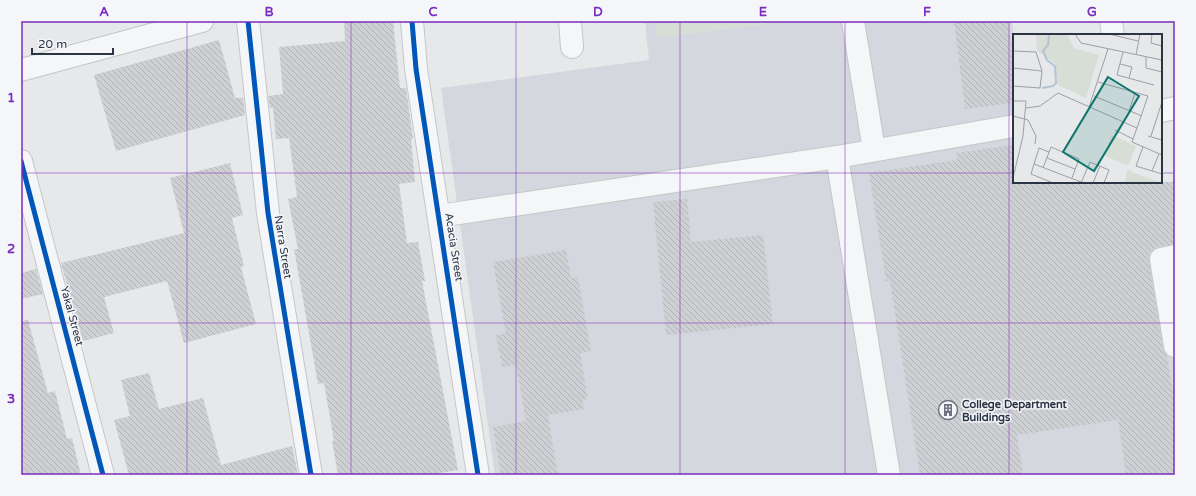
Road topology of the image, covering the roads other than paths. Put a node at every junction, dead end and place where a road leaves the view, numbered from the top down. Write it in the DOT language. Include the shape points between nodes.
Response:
graph roads {
  1 [pos="202,21"];
  2 [pos="248,21"];
  3 [pos="412,21"];
  4 [pos="570,21"];
  5 [pos="853,21"];
  6 [pos="1110,21"];
  7 [pos="1113,34"];
  8 [pos="572,47"];
  9 [pos="21,70"];
  10 [pos="1175,108"];
  11 [pos="1162,111"];
  12 [pos="1013,126"];
  13 [pos="874,150"];
  14 [pos="836,157"];
  15 [pos="21,161"];
  16 [pos="439,216"];
  17 [pos="1175,256"];
  18 [pos="1175,346"];
  19 [pos="103,475"];
  20 [pos="311,475"];
  21 [pos="478,475"];
  22 [pos="889,475"];
  1 -- 9 [label="street"];
  2 -- 20 [label="street, Narra Street" via="268,213"];
  3 -- 16 [label="street, Acacia Street" via="416,69"];
  4 -- 8 [label="street"];
  5 -- 13 [label="street"];
  6 -- 7 [label="street"];
  10 -- 11 [label="street"];
  12 -- 13 [label="street"];
  13 -- 14 [label="street"];
  14 -- 16 [label="street"];
  14 -- 22 [label="street"];
  15 -- 19 [label="street, Yakal Street"];
  16 -- 21 [label="street, Acacia Street"];
  17 -- 18 [label="street" via="1160,259"];
}
